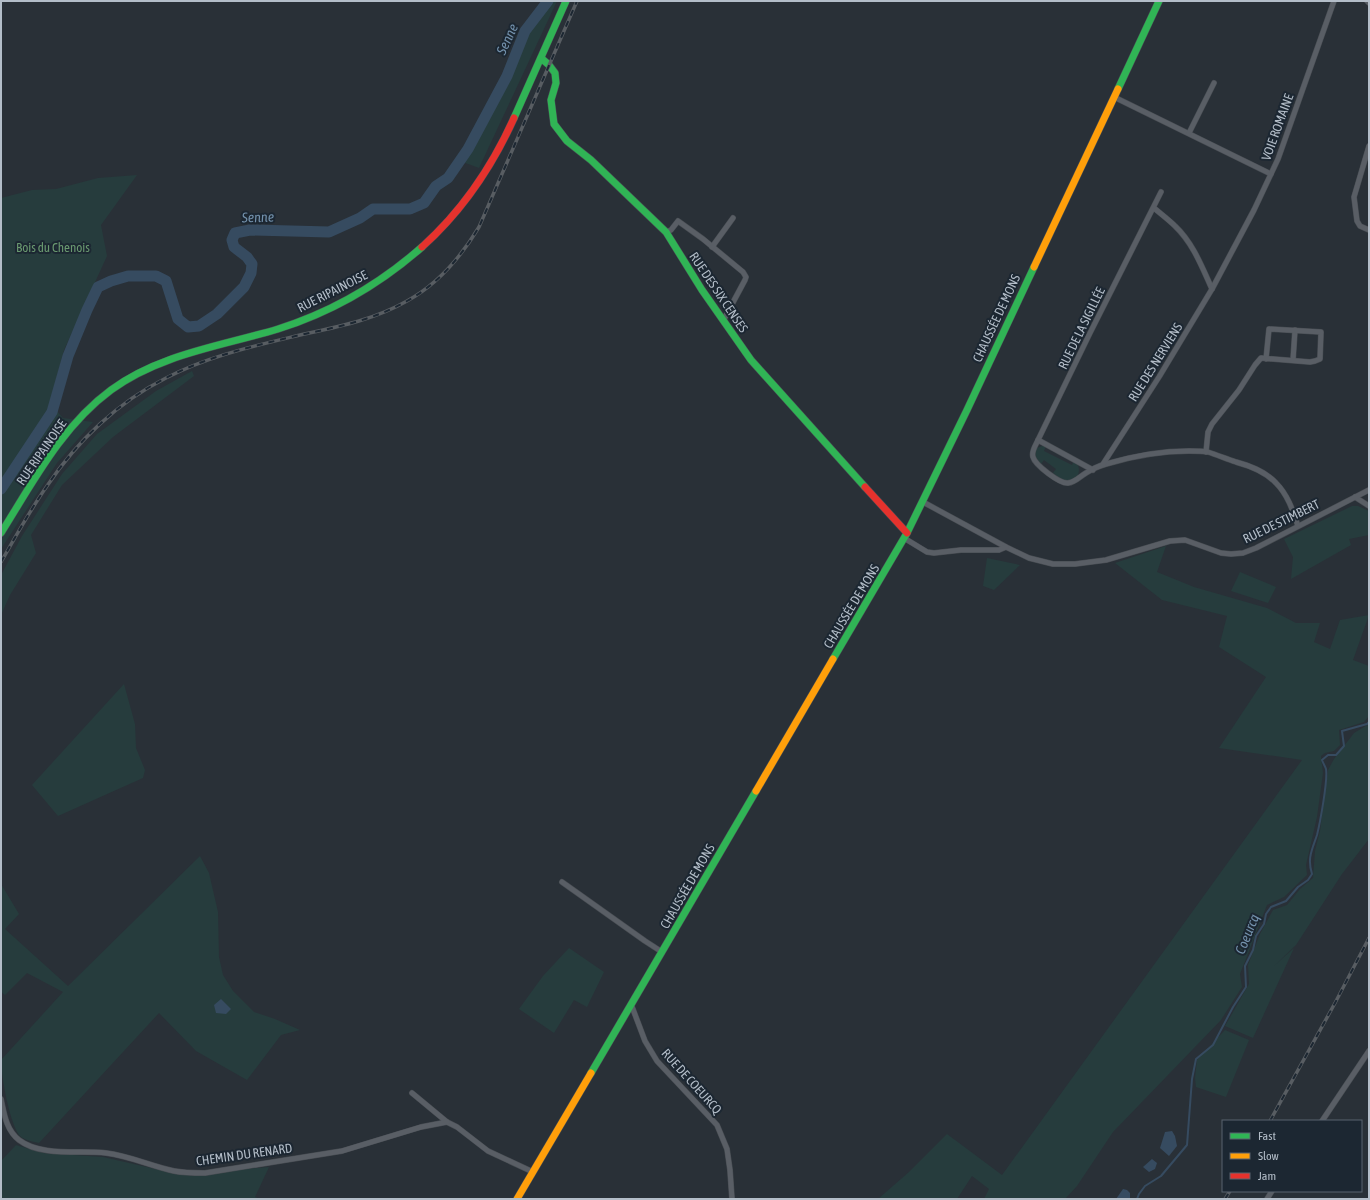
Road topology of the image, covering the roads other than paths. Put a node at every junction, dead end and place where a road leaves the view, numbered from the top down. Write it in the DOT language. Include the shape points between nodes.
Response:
graph roads {
  1 [pos="566,1"];
  2 [pos="1159,1"];
  3 [pos="1334,1"];
  4 [pos="541,58"];
  5 [pos="1214,83"];
  6 [pos="1114,97"];
  7 [pos="1189,133"];
  8 [pos="1369,146"];
  9 [pos="1271,174"];
  10 [pos="1161,192"];
  11 [pos="1154,208"];
  12 [pos="733,218"];
  13 [pos="1369,230"];
  14 [pos="666,232"];
  15 [pos="712,247"];
  16 [pos="1212,289"];
  17 [pos="723,321"];
  18 [pos="1295,330"];
  19 [pos="1266,359"];
  20 [pos="1293,360"];
  21 [pos="1038,440"];
  22 [pos="1206,452"];
  23 [pos="1103,464"];
  24 [pos="1093,470"];
  25 [pos="1369,490"];
  26 [pos="1355,497"];
  27 [pos="923,502"];
  28 [pos="1369,506"];
  29 [pos="1298,526"];
  30 [pos="1,533"];
  31 [pos="906,535"];
  32 [pos="1006,547"];
  33 [pos="562,882"];
  34 [pos="662,952"];
  35 [pos="631,1004"];
  36 [pos="1369,1051"];
  37 [pos="412,1093"];
  38 [pos="1,1099"];
  39 [pos="1323,1120"];
  40 [pos="447,1122"];
  41 [pos="533,1172"];
  42 [pos="517,1199"];
  43 [pos="732,1199"];
  1 -- 4 [label="street, RUE RIPAINOISE"];
  2 -- 6 [label="street, CHAUSSÉE DE MONS"];
  3 -- 9 [label="street, VOIE ROMAINE"];
  4 -- 14 [label="street, RUE DES SIX CENSES" via="555,73 556,83 551,100 554,124 568,141"];
  4 -- 30 [label="street, RUE RIPAINOISE" via="502,145 488,169 468,197 429,240 381,280 329,310 280,328 157,364 111,390 91,406 53,451"];
  5 -- 7 [label="street"];
  6 -- 7 [label="street, VOIE ROMAINE"];
  6 -- 27 [label="street, CHAUSSÉE DE MONS"];
  7 -- 9 [label="street, VOIE ROMAINE"];
  8 -- 13 [label="street" via="1354,197 1357,221 1360,226"];
  9 -- 16 [label="street, RUE DES NERVIENS"];
  10 -- 11 [label="street, RUE DE LA SIGILLÉE"];
  11 -- 16 [label="street" via="1187,240"];
  11 -- 21 [label="street, RUE DE LA SIGILLÉE"];
  12 -- 15 [label="street"];
  14 -- 15 [label="street" via="678,221"];
  14 -- 17 [label="street, RUE DES SIX CENSES"];
  15 -- 17 [label="street" via="746,277"];
  16 -- 23 [label="street, RUE DES NERVIENS"];
  17 -- 31 [label="street, RUE DES SIX CENSES" via="751,360"];
  18 -- 19 [label="street" via="1269,329"];
  18 -- 20 [label="street"];
  18 -- 20 [label="street" via="1322,332 1320,359"];
  19 -- 20 [label="street"];
  19 -- 22 [label="street" via="1261,358 1255,365 1240,390 1212,424 1208,432"];
  21 -- 24 [label="street"];
  21 -- 24 [label="street, RUE DE LA SIGILLÉE" via="1032,453 1036,464 1062,482 1072,482"];
  22 -- 23 [label="street" via="1153,452"];
  22 -- 29 [label="street" via="1240,463 1270,477 1285,494"];
  23 -- 24 [label="street"];
  25 -- 26 [label="street, RUE DE STIMBERT"];
  26 -- 28 [label="street"];
  26 -- 29 [label="street, RUE DE STIMBERT"];
  27 -- 31 [label="street, CHAUSSÉE DE MONS"];
  27 -- 32 [label="street, RUE DE STIMBERT"];
  29 -- 32 [label="street, RUE DE STIMBERT" via="1256,548 1231,554 1185,540 1170,541 1106,560 1052,564 1029,558"];
  31 -- 32 [label="street" via="927,552 934,554 961,550 999,550"];
  31 -- 34 [label="street, CHAUSSÉE DE MONS"];
  33 -- 34 [label="street"];
  34 -- 35 [label="street, CHAUSSÉE DE MONS"];
  35 -- 41 [label="street, CHAUSSÉE DE MONS"];
  35 -- 43 [label="street, RUE DE COEURCQ" via="644,1041 658,1061 717,1125 727,1149"];
  36 -- 39 [label="street"];
  37 -- 40 [label="street"];
  38 -- 40 [label="street, CHEMIN DU RENARD" via="7,1124 15,1137 29,1146 53,1151 124,1156 187,1173 204,1173 342,1151 421,1127"];
  40 -- 41 [label="street" via="488,1151"];
  41 -- 42 [label="street, CHAUSSÉE DE MONS"];
}
